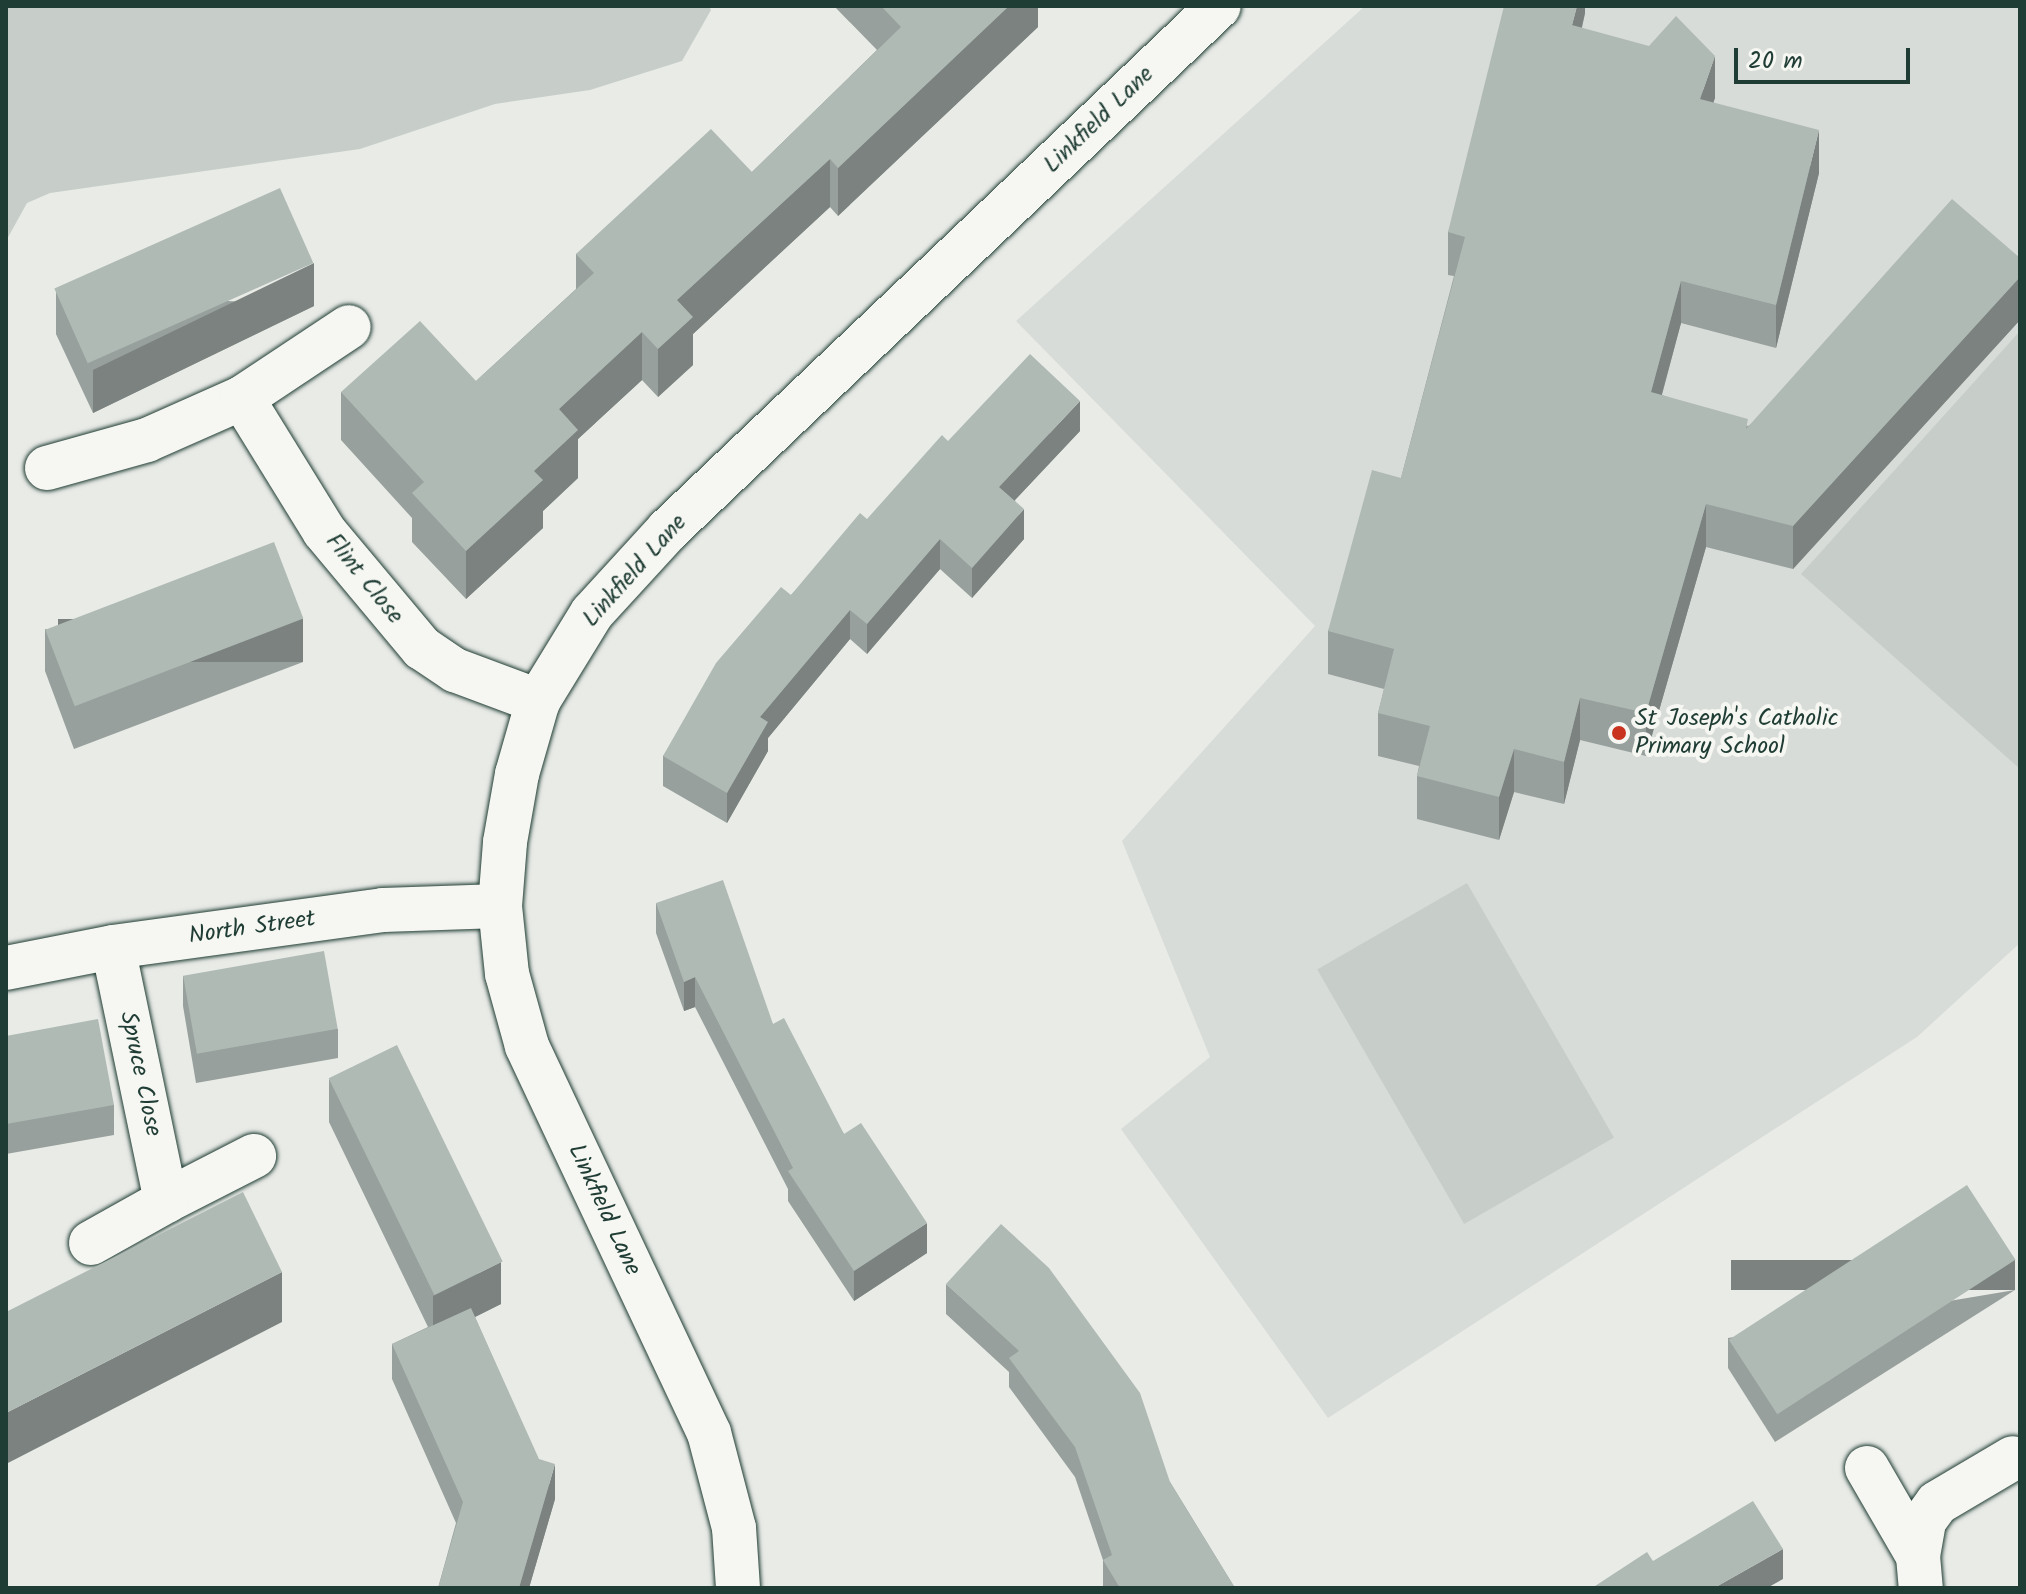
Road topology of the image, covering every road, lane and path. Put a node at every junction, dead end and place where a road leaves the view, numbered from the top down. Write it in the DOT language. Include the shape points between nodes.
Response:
graph roads {
  1 [pos="1219,6"];
  2 [pos="349,327"];
  3 [pos="242,398"];
  4 [pos="47,468"];
  5 [pos="538,701"];
  6 [pos="500,906"];
  7 [pos="113,947"];
  8 [pos="6,968"];
  9 [pos="254,1156"];
  10 [pos="166,1201"];
  11 [pos="91,1243"];
  12 [pos="2013,1458"];
  13 [pos="1867,1468"];
  14 [pos="1920,1572"];
  15 [pos="738,1588"];
  1 -- 5 [label="street, Linkfield Lane" via="668,530 592,613"];
  2 -- 3 [label="street"];
  3 -- 4 [label="street" via="147,440"];
  3 -- 5 [label="street, Flint Close" via="324,531 422,648 455,670"];
  5 -- 6 [label="street, Linkfield Lane" via="517,774"];
  6 -- 7 [label="street, North Street" via="383,910"];
  6 -- 15 [label="street, Linkfield Lane" via="507,974 527,1046 709,1433 734,1528"];
  7 -- 8 [label="street, North Street"];
  7 -- 10 [label="street, Spruce Close"];
  9 -- 10 [label="street"];
  10 -- 11 [label="street"];
  12 -- 14 [label="street" via="1937,1503 1924,1521"];
  13 -- 14 [label="street"];
}
